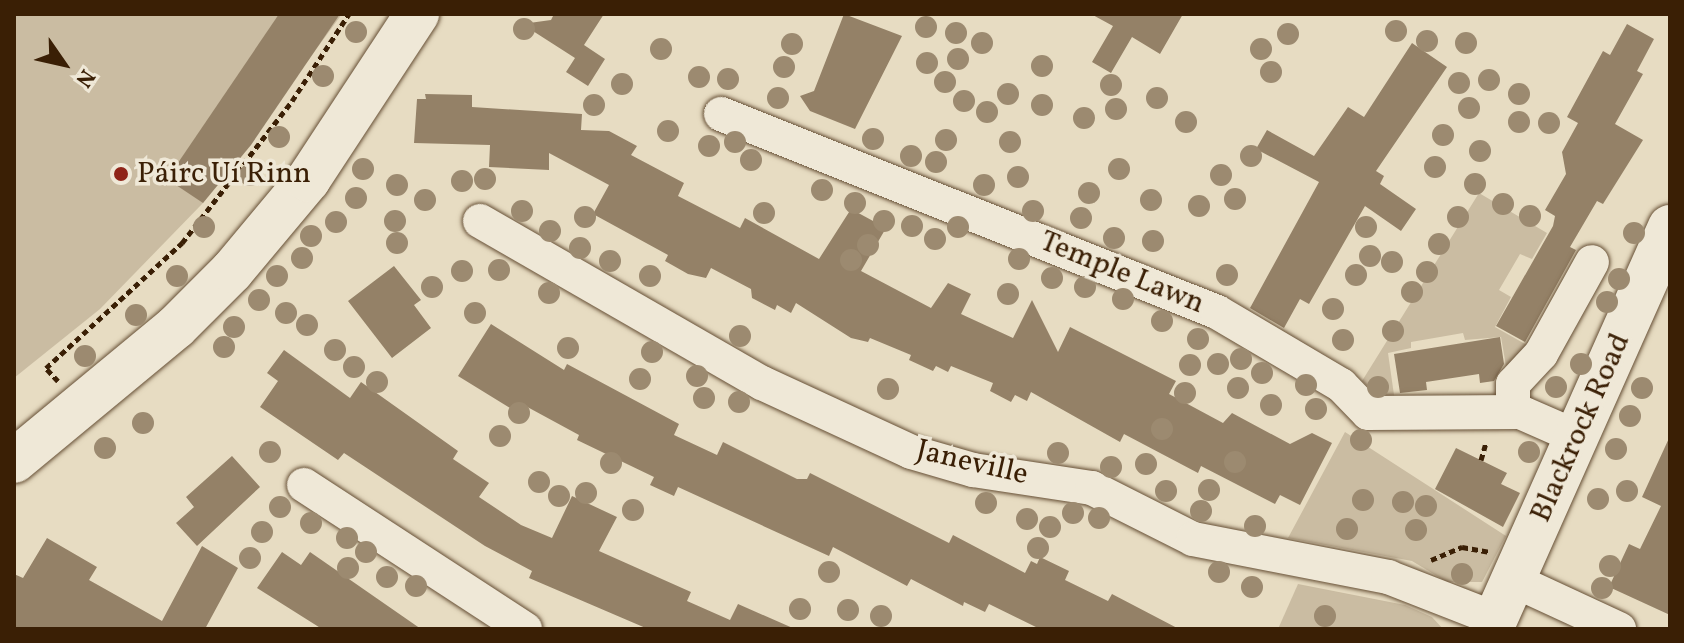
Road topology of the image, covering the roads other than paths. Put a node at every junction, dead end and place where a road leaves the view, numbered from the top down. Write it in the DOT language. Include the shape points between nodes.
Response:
graph roads {
  1 [pos="417,14"];
  2 [pos="721,114"];
  3 [pos="480,221"];
  4 [pos="1670,227"];
  5 [pos="1592,262"];
  6 [pos="1513,412"];
  7 [pos="1577,437"];
  8 [pos="14,461"];
  9 [pos="304,485"];
  10 [pos="1513,580"];
  11 [pos="1494,624"];
  12 [pos="525,629"];
  13 [pos="1619,629"];
  1 -- 8 [label="main road" via="356,112 282,213 182,322"];
  2 -- 6 [label="street, Temple Lawn" via="1217,312 1341,385 1368,413"];
  3 -- 11 [label="street, Janeville" via="762,383 911,452 973,470 1092,488 1193,539 1388,577"];
  4 -- 7 [label="main road, Blackrock Road"];
  5 -- 6 [label="street" via="1541,354 1513,384"];
  6 -- 7 [label="street, Temple Lawn"];
  7 -- 10 [label="main road, Blackrock Road"];
  9 -- 12 [label="street"];
  10 -- 11 [label="main road, Blackrock Road"];
  10 -- 13 [label="street"];
}
